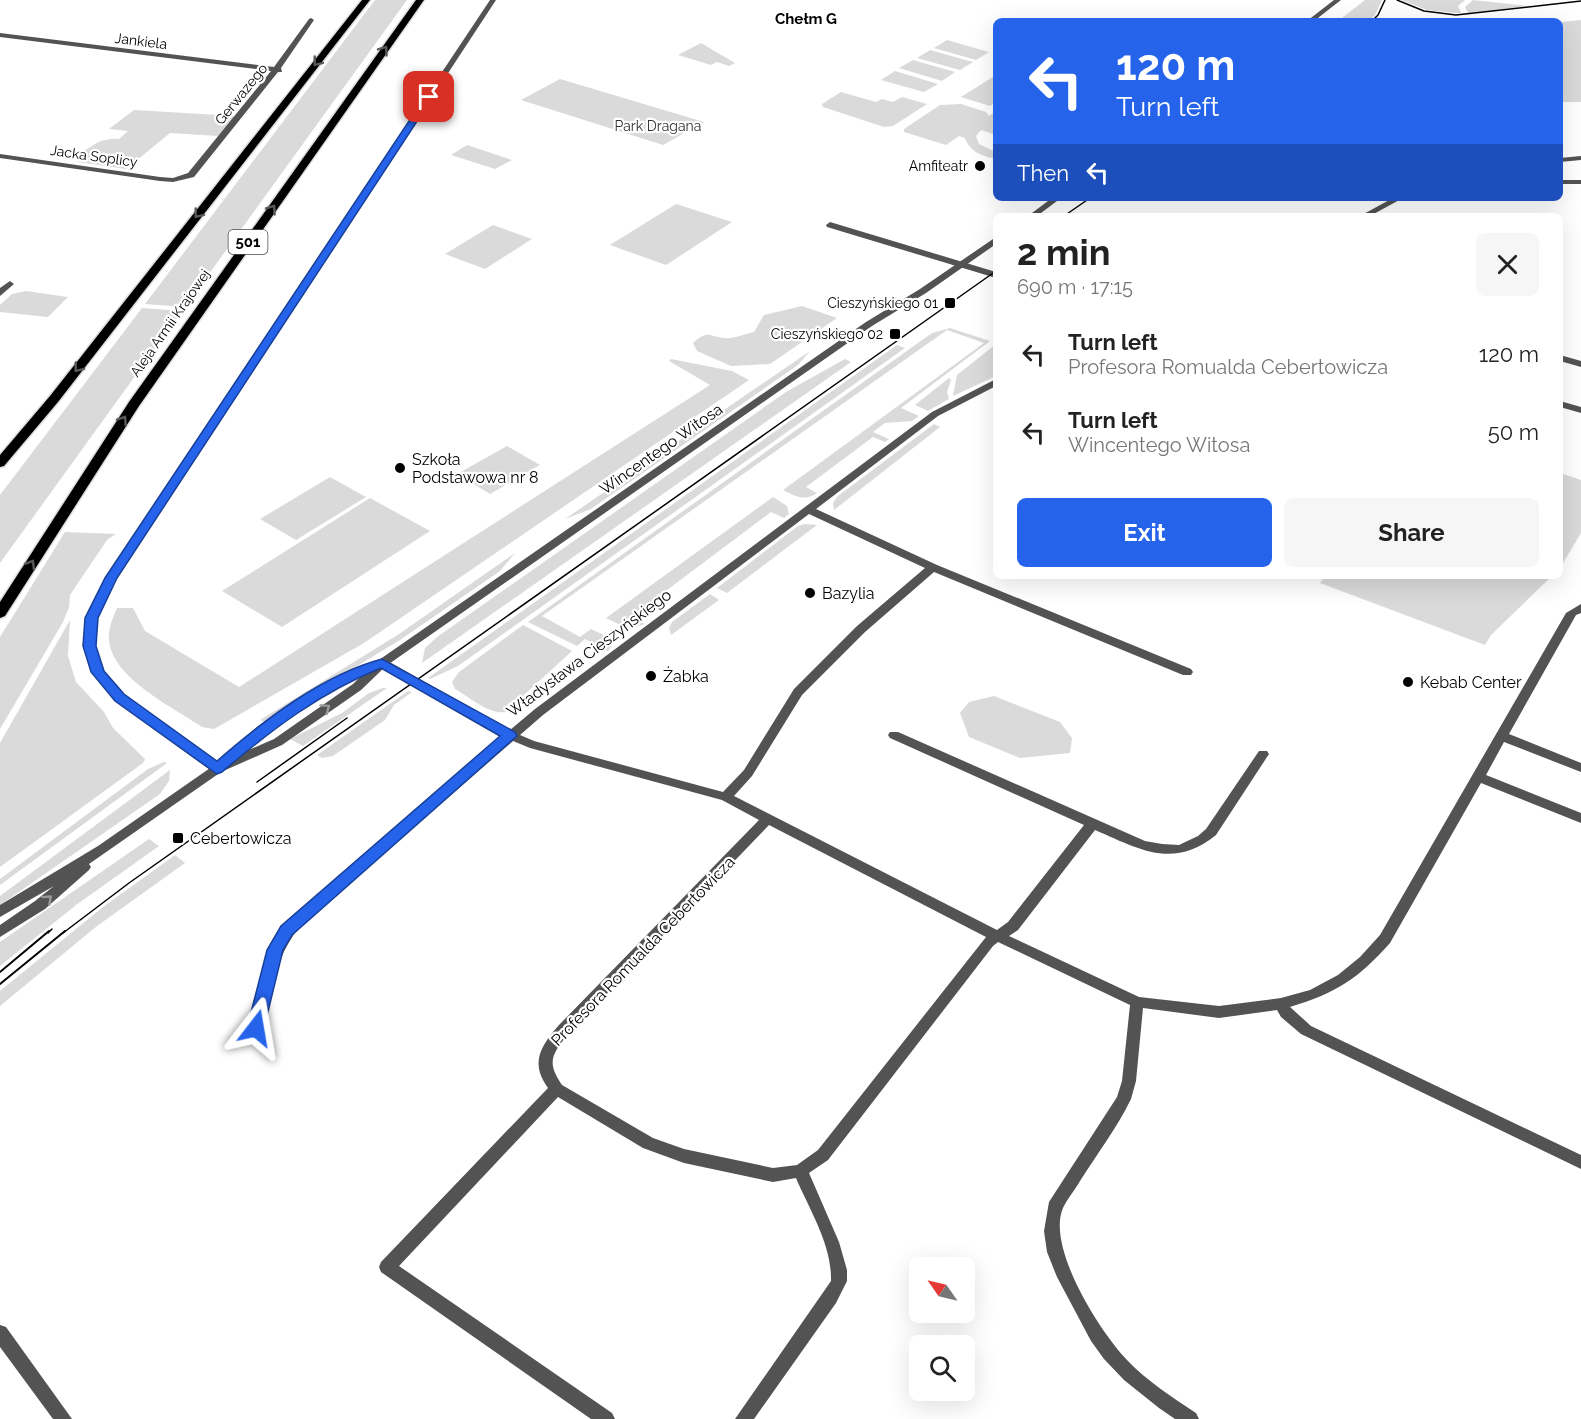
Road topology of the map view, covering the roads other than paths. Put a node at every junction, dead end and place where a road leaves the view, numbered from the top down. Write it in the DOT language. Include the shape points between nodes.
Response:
graph roads {
  1 [pos="366,0"];
  2 [pos="420,0"];
  3 [pos="493,0"];
  4 [pos="1338,0"];
  5 [pos="1314,18"];
  6 [pos="311,20"];
  7 [pos="0,36"];
  8 [pos="279,69"];
  9 [pos="0,156"];
  10 [pos="1581,158"];
  11 [pos="1563,160"];
  12 [pos="185,178"];
  13 [pos="1563,182"];
  14 [pos="1581,182"];
  15 [pos="1053,201"];
  16 [pos="1393,201"];
  17 [pos="1036,213"];
  18 [pos="1370,213"];
  19 [pos="830,225"];
  20 [pos="993,242"];
  21 [pos="960,265"];
  22 [pos="993,274"];
  23 [pos="0,282"];
  24 [pos="0,293"];
  25 [pos="1563,359"];
  26 [pos="1581,364"];
  27 [pos="993,384"];
  28 [pos="1563,405"];
  29 [pos="1581,410"];
  30 [pos="0,463"];
  31 [pos="808,509"];
  32 [pos="933,567"];
  33 [pos="1581,608"];
  34 [pos="0,614"];
  35 [pos="382,663"];
  36 [pos="1187,672"];
  37 [pos="894,735"];
  38 [pos="510,736"];
  39 [pos="1502,736"];
  40 [pos="1263,754"];
  41 [pos="1581,768"];
  42 [pos="217,769"];
  43 [pos="1479,777"];
  44 [pos="726,797"];
  45 [pos="1581,818"];
  46 [pos="766,819"];
  47 [pos="1093,823"];
  48 [pos="103,849"];
  49 [pos="0,912"];
  50 [pos="0,933"];
  51 [pos="997,936"];
  52 [pos="1137,1002"];
  53 [pos="1281,1004"];
  54 [pos="256,1028"];
  55 [pos="557,1089"];
  56 [pos="1581,1162"];
  57 [pos="800,1172"];
  58 [pos="0,1333"];
  59 [pos="63,1419"];
  60 [pos="606,1419"];
  61 [pos="744,1419"];
  62 [pos="1190,1419"];
  1 -- 30 [label="main road, one-way"];
  34 -- 2 [label="main road, Aleja Armii Krajowej / 501, one-way" via="133,405"];
  3 -- 42 [label="street" via="111,578 92,618 89,646 98,672 120,698"];
  4 -- 5 [label="street"];
  6 -- 8 [label="street, Gerwazego"];
  7 -- 8 [label="street, Jankiela"];
  8 -- 12 [label="street, Gerwazego"];
  9 -- 12 [label="street, Jacka Soplicy" via="160,179"];
  10 -- 11 [label="street"];
  13 -- 14 [label="street"];
  15 -- 17 [label="street"];
  16 -- 18 [label="street"];
  19 -- 21 [label="street"];
  20 -- 21 [label="street, Wincentego Witosa"];
  21 -- 22 [label="street"];
  21 -- 35 [label="street, Wincentego Witosa" via="869,324"];
  23 -- 24 [label="street" via="10,284"];
  25 -- 26 [label="street"];
  27 -- 31 [label="street, Władysława Cieszyńskiego" via="935,414"];
  28 -- 29 [label="street"];
  31 -- 32 [label="street"];
  31 -- 38 [label="street, Władysława Cieszyńskiego"];
  32 -- 36 [label="street"];
  32 -- 44 [label="street" via="861,629 798,692 747,773"];
  33 -- 39 [label="street" via="1572,613"];
  35 -- 38 [label="street"];
  42 -- 35 [label="street, Wincentego Witosa, one-way" via="278,741 357,687"];
  35 -- 42 [label="street, Wincentego Witosa" via="343,678 261,730"];
  37 -- 47 [label="street"];
  38 -- 44 [label="street"];
  38 -- 54 [label="street, Władysława Cieszyńskiego" via="286,931 275,950"];
  39 -- 41 [label="street"];
  39 -- 43 [label="street"];
  40 -- 47 [label="street" via="1199,843 1181,850 1158,849"];
  42 -- 48 [label="street, Wincentego Witosa"];
  43 -- 45 [label="street"];
  43 -- 53 [label="street" via="1385,939 1343,979 1314,994"];
  44 -- 46 [label="street"];
  46 -- 51 [label="street"];
  46 -- 55 [label="street, Profesora Romualda Cebertowicza" via="554,1041 544,1064"];
  47 -- 51 [label="street" via="1013,926"];
  48 -- 49 [label="street, Wincentego Witosa"];
  50 -- 48 [label="street, Wincentego Witosa, one-way" via="40,905"];
  51 -- 52 [label="street"];
  51 -- 57 [label="street" via="987,942 823,1155"];
  52 -- 53 [label="street" via="1219,1012"];
  52 -- 62 [label="street" via="1124,1099 1055,1207 1051,1241 1064,1276 1102,1343 1156,1398"];
  53 -- 56 [label="street" via="1286,1014 1306,1030"];
  55 -- 57 [label="street" via="648,1143 676,1154 772,1175"];
  55 -- 60 [label="street" via="387,1267"];
  57 -- 61 [label="street" via="832,1247 839,1282"];
  58 -- 59 [label="street"];
}
